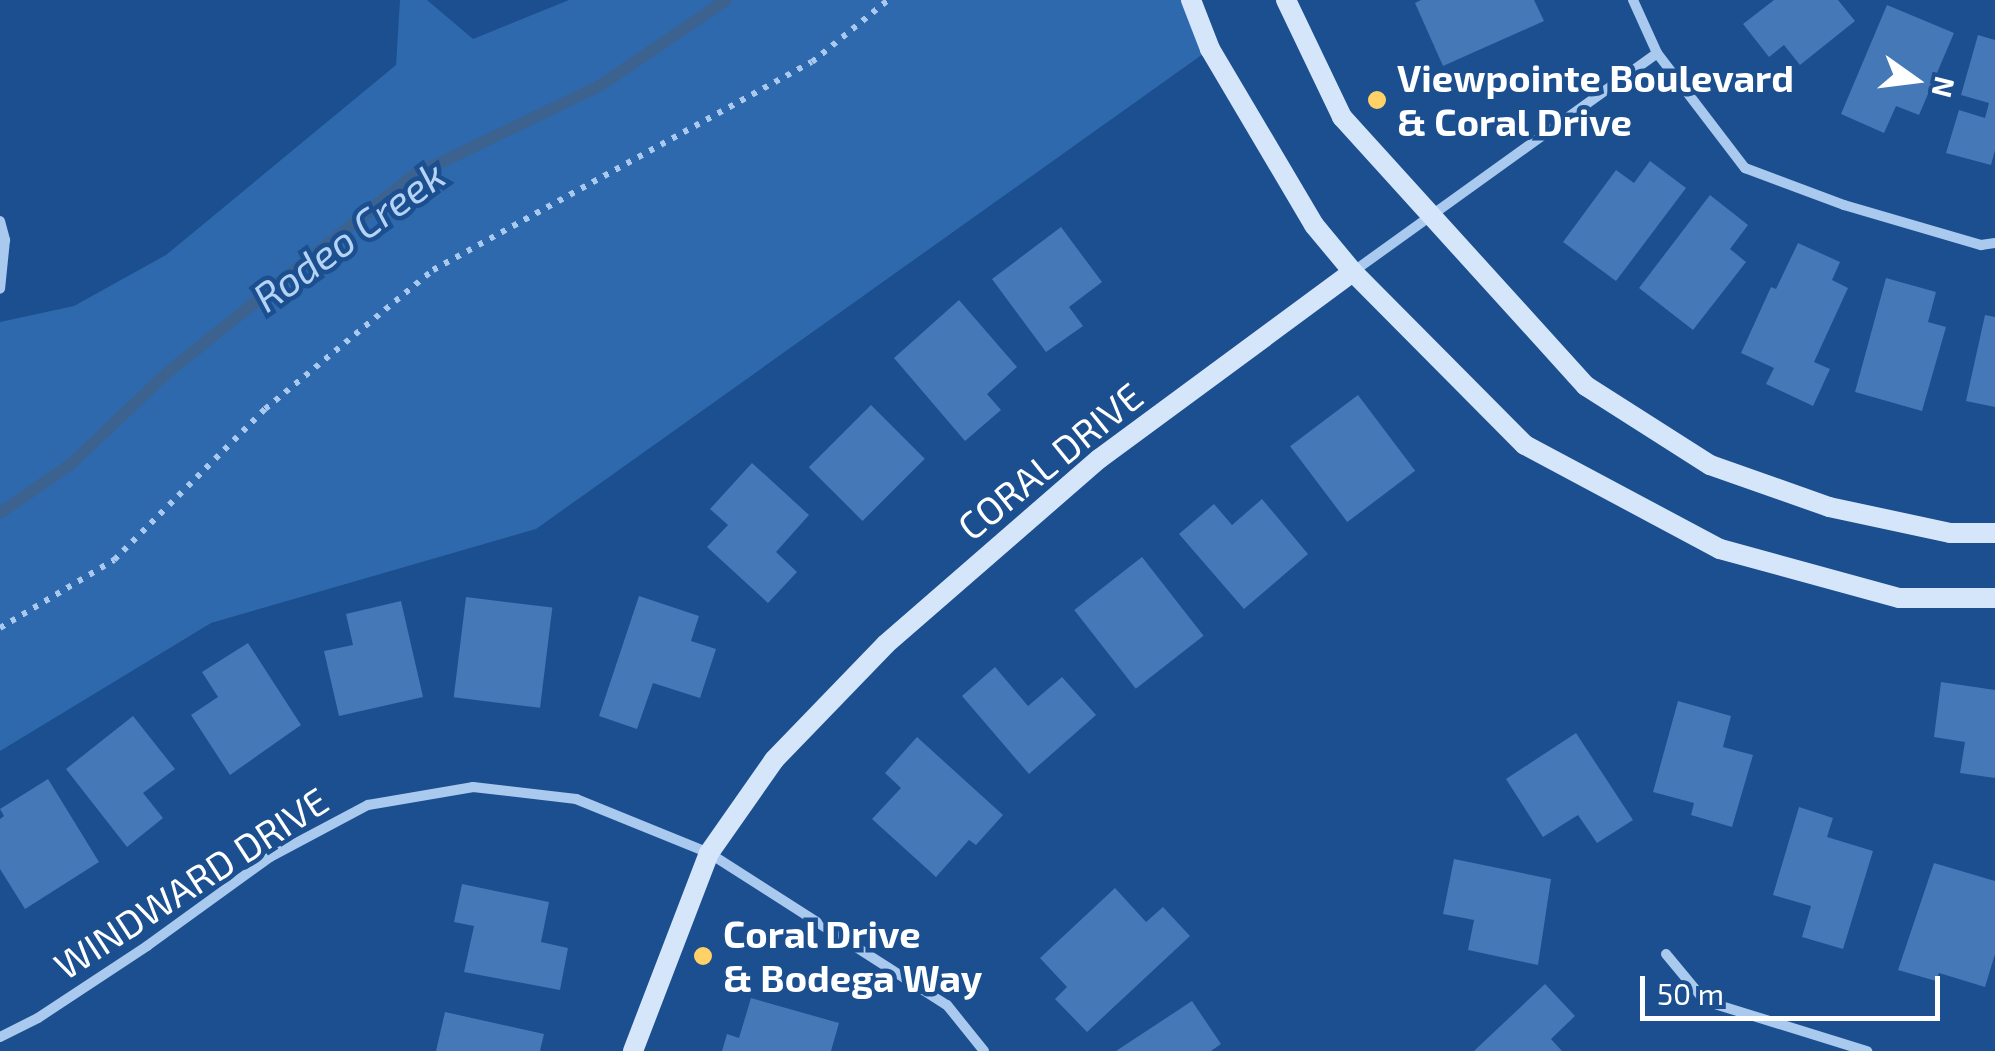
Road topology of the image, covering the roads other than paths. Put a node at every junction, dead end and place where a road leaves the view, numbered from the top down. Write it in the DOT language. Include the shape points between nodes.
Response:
graph roads {
  1 [pos="1192,0"];
  2 [pos="1286,0"];
  3 [pos="1633,0"];
  4 [pos="1658,53"];
  5 [pos="1430,215"];
  6 [pos="0,221"];
  7 [pos="1995,244"];
  8 [pos="1353,272"];
  9 [pos="0,289"];
  10 [pos="1995,533"];
  11 [pos="1995,598"];
  12 [pos="709,853"];
  13 [pos="1666,954"];
  14 [pos="0,1037"];
  15 [pos="634,1051"];
  16 [pos="984,1051"];
  17 [pos="1867,1051"];
  1 -- 8 [label="street" via="1210,49 1314,224"];
  2 -- 5 [label="street" via="1342,117"];
  3 -- 4 [label="street"];
  4 -- 5 [label="street, CORAL DRIVE"];
  4 -- 7 [label="street" via="1745,168 1844,205"];
  5 -- 8 [label="street, CORAL DRIVE"];
  5 -- 10 [label="street" via="1586,386 1710,465 1828,507 1950,533"];
  6 -- 9 [label="street"];
  8 -- 11 [label="street" via="1525,445 1720,549 1899,598"];
  8 -- 12 [label="street, CORAL DRIVE" via="1099,459 886,644 774,760"];
  12 -- 14 [label="street, WINDWARD DRIVE" via="576,800 474,787 368,805 270,858 147,946"];
  12 -- 15 [label="street, CORAL DRIVE"];
  12 -- 16 [label="street, WINDWARD DRIVE" via="947,1005"];
  13 -- 17 [label="street" via="1705,1001"];
}
